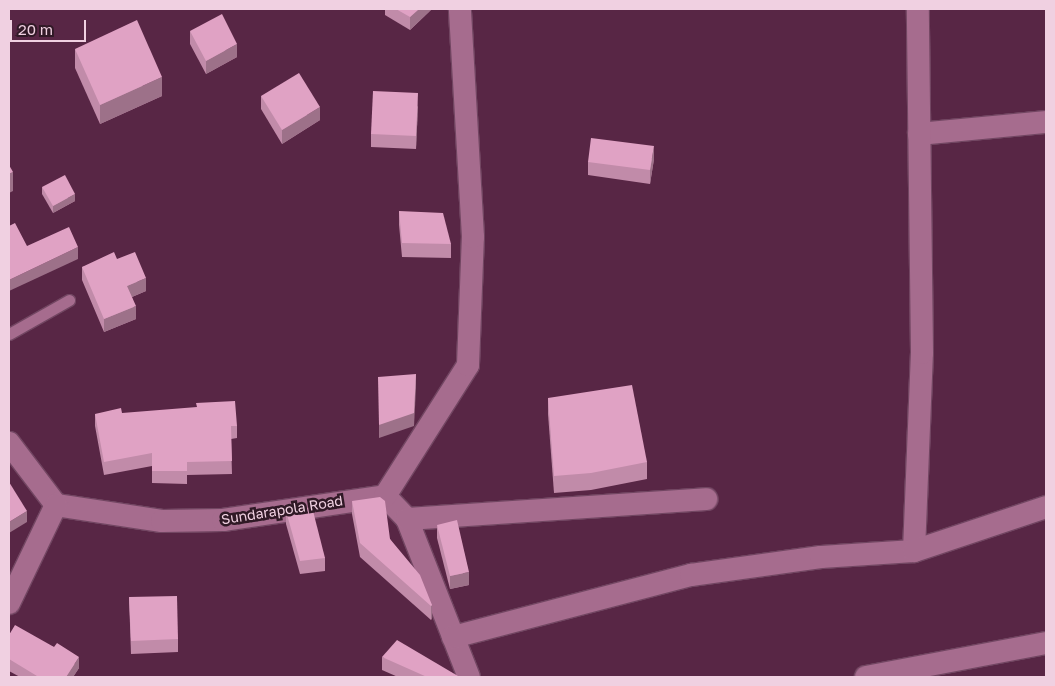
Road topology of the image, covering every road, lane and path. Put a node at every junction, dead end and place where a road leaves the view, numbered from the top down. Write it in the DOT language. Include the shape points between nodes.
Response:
graph roads {
  1 [pos="460,9"];
  2 [pos="918,9"];
  3 [pos="1046,122"];
  4 [pos="919,134"];
  5 [pos="69,300"];
  6 [pos="9,334"];
  7 [pos="9,443"];
  8 [pos="385,496"];
  9 [pos="706,499"];
  10 [pos="56,505"];
  11 [pos="1046,507"];
  12 [pos="407,519"];
  13 [pos="914,551"];
  14 [pos="9,603"];
  15 [pos="453,637"];
  16 [pos="1046,643"];
  17 [pos="469,677"];
  18 [pos="866,677"];
  1 -- 8 [label="street" via="473,237 468,365"];
  2 -- 4 [label="street"];
  3 -- 4 [label="street"];
  4 -- 13 [label="street" via="922,353"];
  5 -- 6 [label="lane"];
  7 -- 10 [label="street"];
  8 -- 10 [label="street, Sundarapola Road" via="223,520 162,521"];
  8 -- 12 [label="street"];
  9 -- 12 [label="street"];
  10 -- 14 [label="street"];
  11 -- 13 [label="street"];
  12 -- 15 [label="street"];
  13 -- 15 [label="street" via="821,557 691,575"];
  15 -- 17 [label="street"];
  16 -- 18 [label="street"];
}
